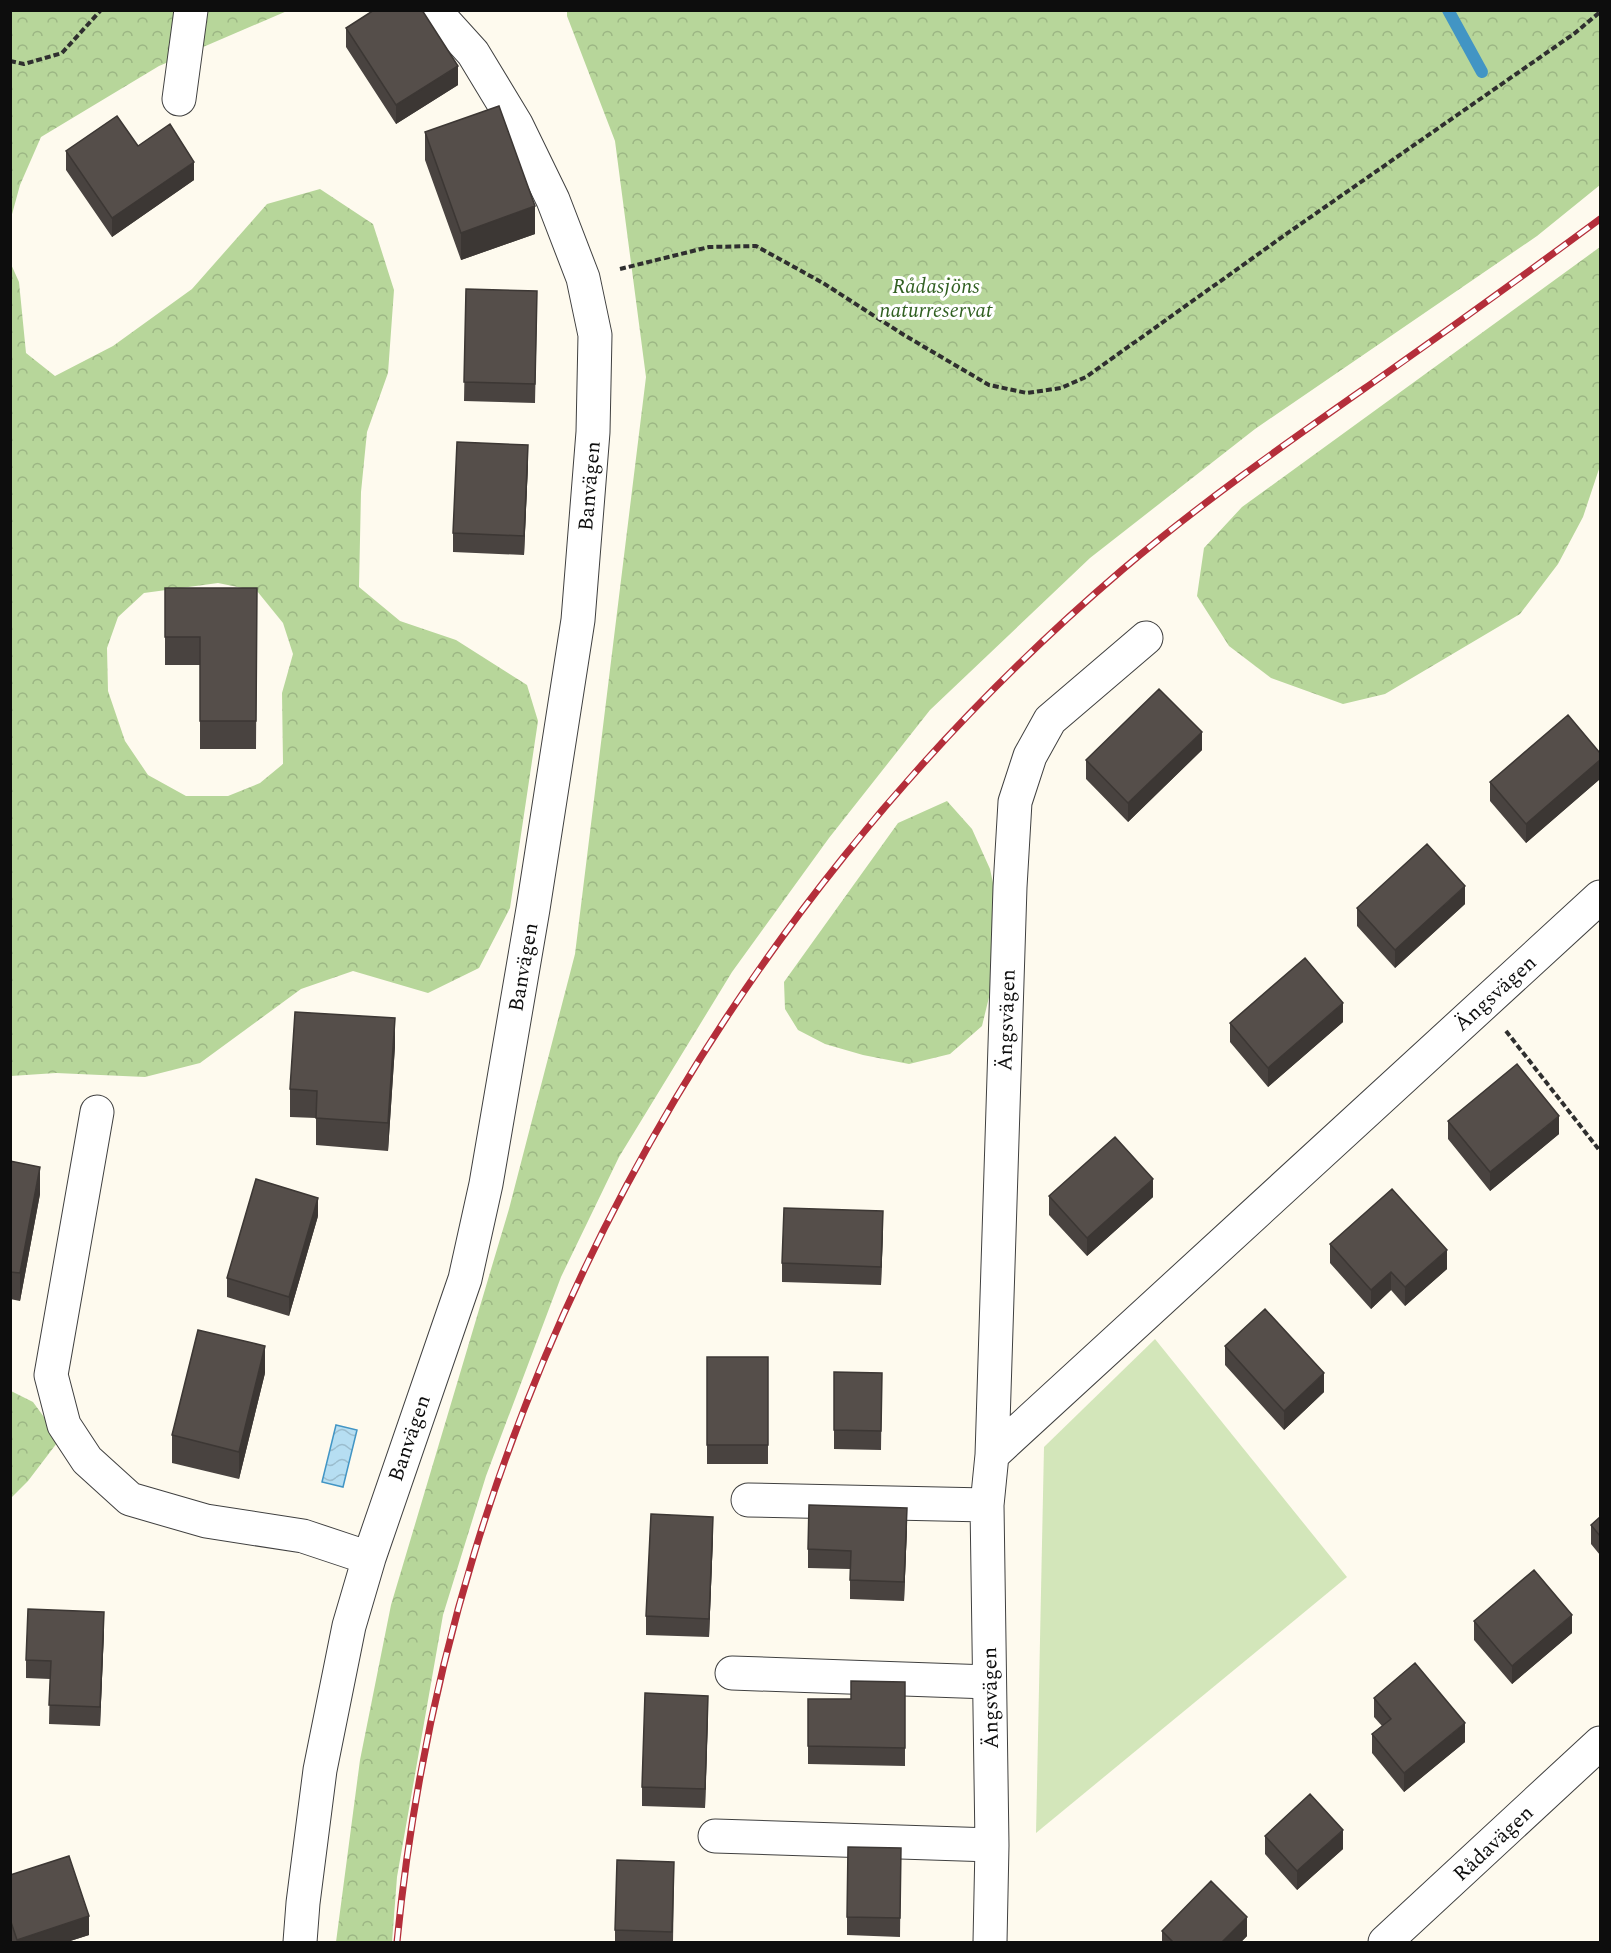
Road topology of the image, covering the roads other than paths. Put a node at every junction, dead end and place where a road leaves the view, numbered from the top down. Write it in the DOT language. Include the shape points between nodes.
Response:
graph roads {
  1 [pos="191,10"];
  2 [pos="434,10"];
  3 [pos="179,99"];
  4 [pos="1146,638"];
  5 [pos="1600,897"];
  6 [pos="97,1112"];
  7 [pos="992,1455"];
  8 [pos="748,1500"];
  9 [pos="987,1505"];
  10 [pos="369,1558"];
  11 [pos="732,1673"];
  12 [pos="989,1682"];
  13 [pos="1600,1743"];
  14 [pos="715,1836"];
  15 [pos="992,1845"];
  16 [pos="300,1942"];
  17 [pos="990,1942"];
  18 [pos="1384,1942"];
  1 -- 3 [label="street"];
  2 -- 10 [label="street, Banvägen" via="473,53 516,124 554,200 583,279 595,335 592,444 578,620 486,1184 465,1279"];
  4 -- 7 [label="street, Ängsvägen" via="1050,720 1030,756 1015,802"];
  5 -- 7 [label="street, Ängsvägen"];
  6 -- 10 [label="street" via="51,1375 64,1425 87,1460 130,1499 206,1521 303,1536"];
  7 -- 9 [label="street, Ängsvägen"];
  8 -- 9 [label="street"];
  9 -- 12 [label="street, Ängsvägen"];
  10 -- 16 [label="street, Banvägen" via="349,1626 320,1770"];
  11 -- 12 [label="street"];
  12 -- 15 [label="street, Ängsvägen"];
  13 -- 18 [label="street, Rådavägen"];
  14 -- 15 [label="street"];
  15 -- 17 [label="street, Ängsvägen"];
}
